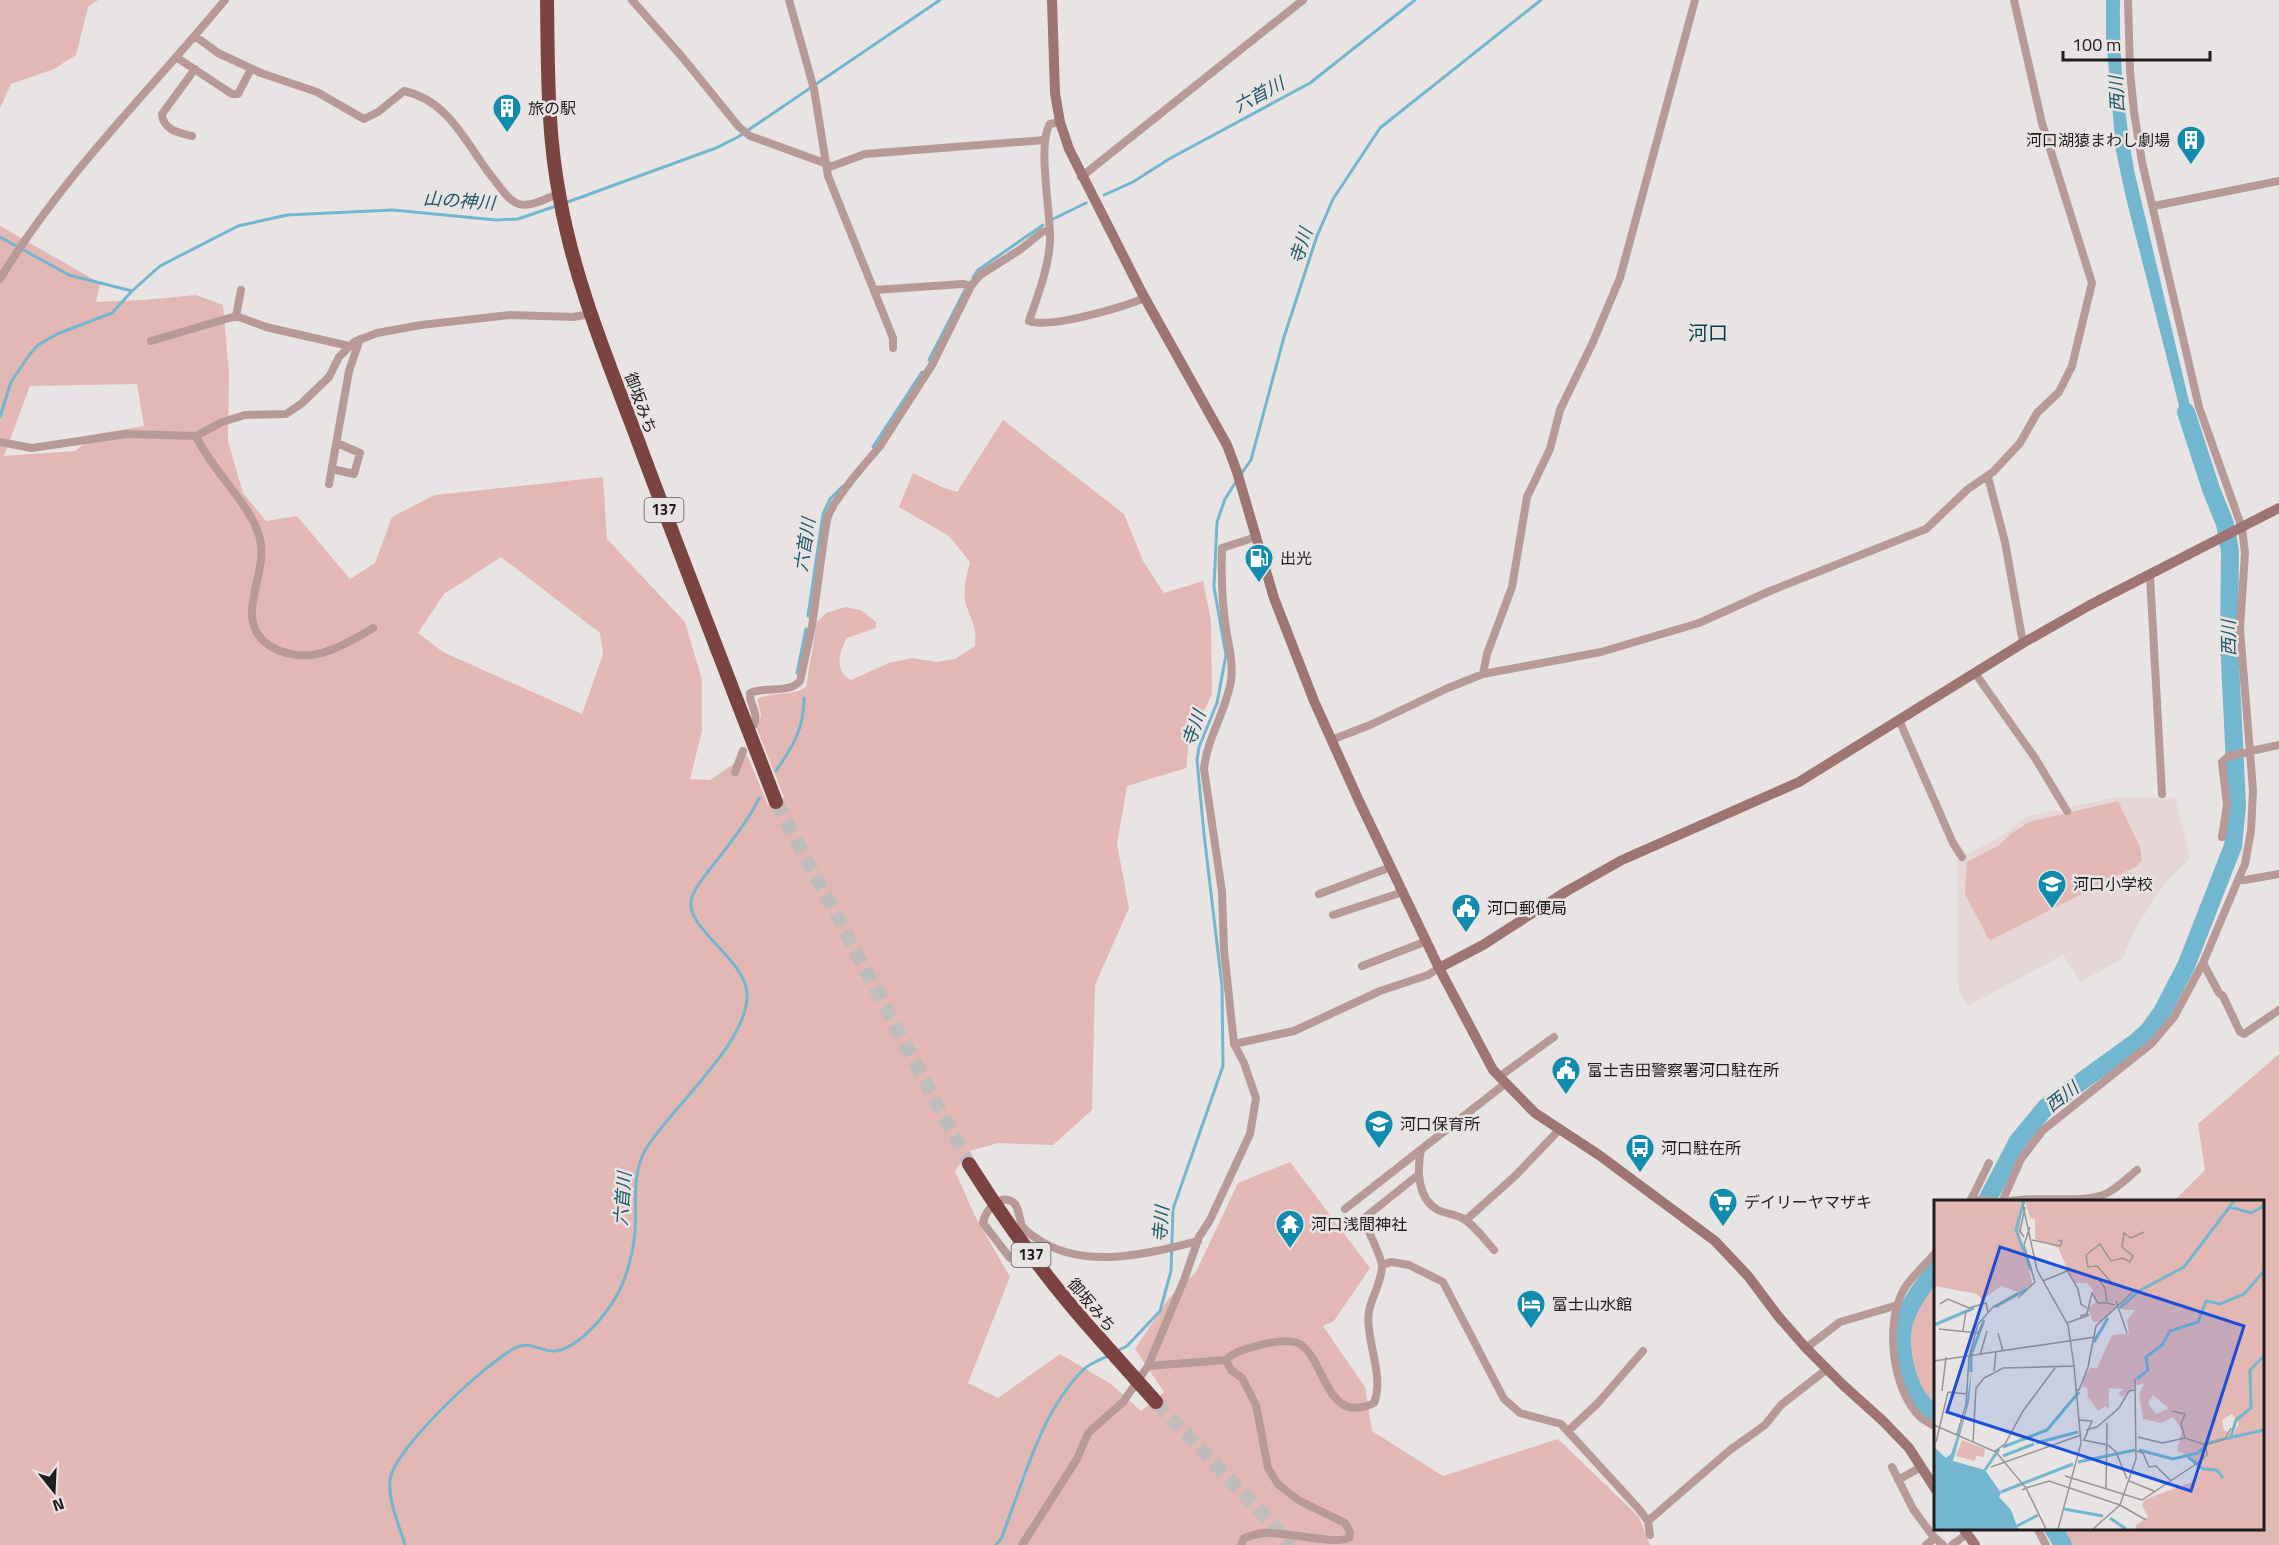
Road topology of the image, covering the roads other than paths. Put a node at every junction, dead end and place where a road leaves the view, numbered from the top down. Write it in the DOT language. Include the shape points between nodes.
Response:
graph roads {
  1 [pos="225,0"];
  2 [pos="547,0"];
  3 [pos="632,0"];
  4 [pos="789,0"];
  5 [pos="1052,0"];
  6 [pos="1303,0"];
  7 [pos="1695,0"];
  8 [pos="2014,0"];
  9 [pos="2128,0"];
  10 [pos="195,36"];
  11 [pos="177,57"];
  12 [pos="195,69"];
  13 [pos="251,69"];
  14 [pos="1060,122"];
  15 [pos="192,136"];
  16 [pos="1044,140"];
  17 [pos="827,166"];
  18 [pos="1081,177"];
  19 [pos="2279,181"];
  20 [pos="559,196"];
  21 [pos="2154,206"];
  22 [pos="1049,230"];
  23 [pos="0,279"];
  24 [pos="971,286"];
  25 [pos="241,290"];
  26 [pos="874,290"];
  27 [pos="1145,298"];
  28 [pos="591,314"];
  29 [pos="236,316"];
  30 [pos="360,339"];
  31 [pos="151,341"];
  32 [pos="349,346"];
  33 [pos="893,348"];
  34 [pos="196,436"];
  35 [pos="0,442"];
  36 [pos="337,443"];
  37 [pos="332,469"];
  38 [pos="1988,477"];
  39 [pos="329,484"];
  40 [pos="2279,508"];
  41 [pos="2239,530"];
  42 [pos="1256,537"];
  43 [pos="2150,575"];
  44 [pos="373,628"];
  45 [pos="2023,643"];
  46 [pos="1975,673"];
  47 [pos="1483,674"];
  48 [pos="1899,720"];
  49 [pos="754,725"];
  50 [pos="1331,740"];
  51 [pos="2279,745"];
  52 [pos="742,751"];
  53 [pos="2249,751"];
  54 [pos="735,772"];
  55 [pos="2162,794"];
  56 [pos="776,802"];
  57 [pos="2067,811"];
  58 [pos="2222,837"];
  59 [pos="1962,857"];
  60 [pos="1391,867"];
  61 [pos="2279,874"];
  62 [pos="2238,880"];
  63 [pos="1403,892"];
  64 [pos="1319,894"];
  65 [pos="1333,915"];
  66 [pos="1427,941"];
  67 [pos="2203,963"];
  68 [pos="1362,966"];
  69 [pos="1439,968"];
  70 [pos="2279,1010"];
  71 [pos="1554,1037"];
  72 [pos="1234,1044"];
  73 [pos="1503,1080"];
  74 [pos="1559,1130"];
  75 [pos="1421,1150"];
  76 [pos="1989,1163"];
  77 [pos="969,1164"];
  78 [pos="2137,1170"];
  79 [pos="1418,1175"];
  80 [pos="1973,1200"];
  81 [pos="2004,1200"];
  82 [pos="2015,1200"];
  83 [pos="994,1204"];
  84 [pos="1345,1209"];
  85 [pos="1466,1220"];
  86 [pos="1198,1241"];
  87 [pos="1494,1250"];
  88 [pos="1934,1253"];
  89 [pos="1010,1258"];
  90 [pos="1383,1265"];
  91 [pos="1898,1305"];
  92 [pos="1806,1348"];
  93 [pos="1643,1351"];
  94 [pos="1226,1360"];
  95 [pos="1148,1366"];
  96 [pos="1827,1369"];
  97 [pos="1156,1402"];
  98 [pos="1934,1426"];
  99 [pos="1568,1431"];
  100 [pos="1892,1467"];
  101 [pos="1921,1467"];
  102 [pos="1898,1480"];
  103 [pos="1934,1488"];
  104 [pos="1648,1521"];
  105 [pos="2038,1530"];
  106 [pos="1965,1531"];
  107 [pos="1650,1535"];
  108 [pos="1935,1538"];
  109 [pos="1022,1545"];
  110 [pos="1241,1545"];
  111 [pos="1926,1545"];
  112 [pos="1943,1545"];
  113 [pos="1952,1545"];
  114 [pos="1975,1545"];
  115 [pos="2045,1545"];
  1 -- 10 [label="street"];
  2 -- 20 [label="highway, 御坂みち / 137" via="551,143"];
  3 -- 17 [label="street" via="739,127 750,136"];
  4 -- 17 [label="street" via="814,89"];
  5 -- 14 [label="street" via="1053,67"];
  6 -- 18 [label="street"];
  7 -- 47 [label="street" via="1620,278 1560,410 1550,448 1527,497 1512,587"];
  8 -- 38 [label="street" via="2042,123 2092,282 2072,366 2059,392 2037,412 2020,443"];
  9 -- 21 [label="street" via="2134,112"];
  10 -- 11 [label="street"];
  10 -- 13 [label="street"];
  11 -- 12 [label="street"];
  11 -- 23 [label="street" via="58,196"];
  12 -- 13 [label="street" via="232,94 238,94"];
  12 -- 15 [label="street" via="162,114 171,130"];
  13 -- 20 [label="street" via="316,92 364,119 404,91 420,94 444,111 508,197 527,205"];
  14 -- 16 [label="street" via="1050,124"];
  14 -- 18 [label="street"];
  16 -- 17 [label="street" via="865,154"];
  16 -- 22 [label="street"];
  17 -- 26 [label="street"];
  18 -- 27 [label="street"];
  19 -- 21 [label="street"];
  20 -- 28 [label="highway, 御坂みち / 137" via="575,268"];
  21 -- 41 [label="street" via="2199,407"];
  22 -- 24 [label="street" via="980,275"];
  22 -- 27 [label="street" via="1046,265 1029,321 1041,324 1063,320"];
  24 -- 26 [label="street"];
  24 -- 49 [label="street" via="914,394 830,511 800,681 791,687 750,693 757,713"];
  25 -- 29 [label="street"];
  26 -- 33 [label="street" via="893,338"];
  27 -- 42 [label="street" via="1213,418 1237,472"];
  28 -- 30 [label="street" via="510,315 376,333"];
  28 -- 56 [label="highway, 御坂みち / 137"];
  29 -- 31 [label="street"];
  29 -- 32 [label="street"];
  30 -- 32 [label="street"];
  30 -- 36 [label="street" via="349,371"];
  32 -- 34 [label="street" via="329,377 286,414 245,415"];
  34 -- 35 [label="street" via="126,434 32,448"];
  34 -- 44 [label="street" via="255,523 261,542 252,617 258,636 267,645 287,653 312,655 353,641"];
  36 -- 37 [label="street"];
  36 -- 37 [label="street" via="360,453 354,474"];
  37 -- 39 [label="street"];
  38 -- 45 [label="street" via="2005,542"];
  38 -- 47 [label="street" via="1968,489 1926,529 1700,623 1591,654"];
  40 -- 41 [label="street"];
  41 -- 43 [label="street"];
  41 -- 53 [label="street" via="2245,553 2240,629"];
  42 -- 50 [label="street" via="1290,644"];
  42 -- 72 [label="street" via="1222,548 1221,579 1231,680 1204,769 1221,892"];
  43 -- 45 [label="street"];
  43 -- 55 [label="street"];
  45 -- 46 [label="street"];
  46 -- 48 [label="street"];
  46 -- 57 [label="street"];
  47 -- 50 [label="street"];
  48 -- 59 [label="street"];
  48 -- 69 [label="street" via="1799,782 1604,870 1484,945"];
  50 -- 60 [label="street"];
  51 -- 53 [label="street"];
  52 -- 54 [label="street"];
  53 -- 58 [label="street" via="2222,762 2227,805"];
  53 -- 62 [label="street" via="2253,790 2251,831"];
  60 -- 63 [label="street"];
  60 -- 64 [label="street"];
  61 -- 62 [label="street"];
  62 -- 67 [label="street"];
  63 -- 65 [label="street"];
  63 -- 66 [label="street"];
  66 -- 68 [label="street"];
  66 -- 69 [label="street"];
  67 -- 70 [label="street" via="2240,1032 2244,1034"];
  67 -- 81 [label="street" via="2161,1034 2032,1142 2015,1169"];
  69 -- 72 [label="street" via="1294,1031"];
  69 -- 73 [label="street" via="1479,1045"];
  71 -- 73 [label="street"];
  72 -- 86 [label="street" via="1256,1098 1250,1134"];
  73 -- 74 [label="street" via="1535,1113"];
  73 -- 75 [label="street"];
  74 -- 85 [label="street"];
  74 -- 92 [label="street" via="1605,1159 1715,1241"];
  75 -- 79 [label="street"];
  75 -- 84 [label="street"];
  76 -- 80 [label="street"];
  77 -- 83 [label="highway, 御坂みち / 137"];
  78 -- 82 [label="street" via="2116,1188 2093,1198"];
  79 -- 85 [label="street" via="1431,1205"];
  79 -- 90 [label="street" via="1363,1219"];
  83 -- 86 [label="street" via="1010,1200 1016,1204 1023,1228 1069,1253 1140,1255"];
  83 -- 89 [label="street" via="984,1212 982,1223"];
  83 -- 97 [label="highway, 御坂みち / 137, bridge" via="1070,1306"];
  85 -- 87 [label="street"];
  86 -- 95 [label="street"];
  88 -- 91 [label="street" via="1904,1290"];
  90 -- 94 [label="street" via="1369,1311 1377,1396 1374,1403 1364,1408 1343,1404 1329,1392 1305,1348 1297,1342 1271,1342 1244,1349"];
  90 -- 99 [label="street" via="1410,1265 1443,1282 1504,1399 1520,1413 1556,1421"];
  91 -- 92 [label="street" via="1840,1322"];
  91 -- 98 [label="street" via="1892,1323 1896,1365 1907,1397 1920,1416"];
  92 -- 96 [label="street"];
  93 -- 99 [label="street"];
  94 -- 95 [label="street"];
  94 -- 110 [label="street" via="1242,1378 1256,1405 1268,1468 1278,1484 1298,1500 1345,1524 1350,1532 1345,1541 1336,1542 1263,1533 1244,1538"];
  95 -- 109 [label="street" via="1123,1402 1088,1433 1077,1458"];
  96 -- 101 [label="street" via="1883,1421"];
  96 -- 104 [label="street" via="1780,1405 1766,1425 1730,1450"];
  99 -- 104 [label="street"];
  100 -- 102 [label="street"];
  101 -- 102 [label="street"];
  101 -- 103 [label="street"];
  102 -- 108 [label="street"];
  104 -- 107 [label="street"];
  105 -- 115 [label="street"];
  106 -- 113 [label="street"];
  106 -- 114 [label="street"];
  108 -- 111 [label="street"];
  108 -- 112 [label="street"];
}
